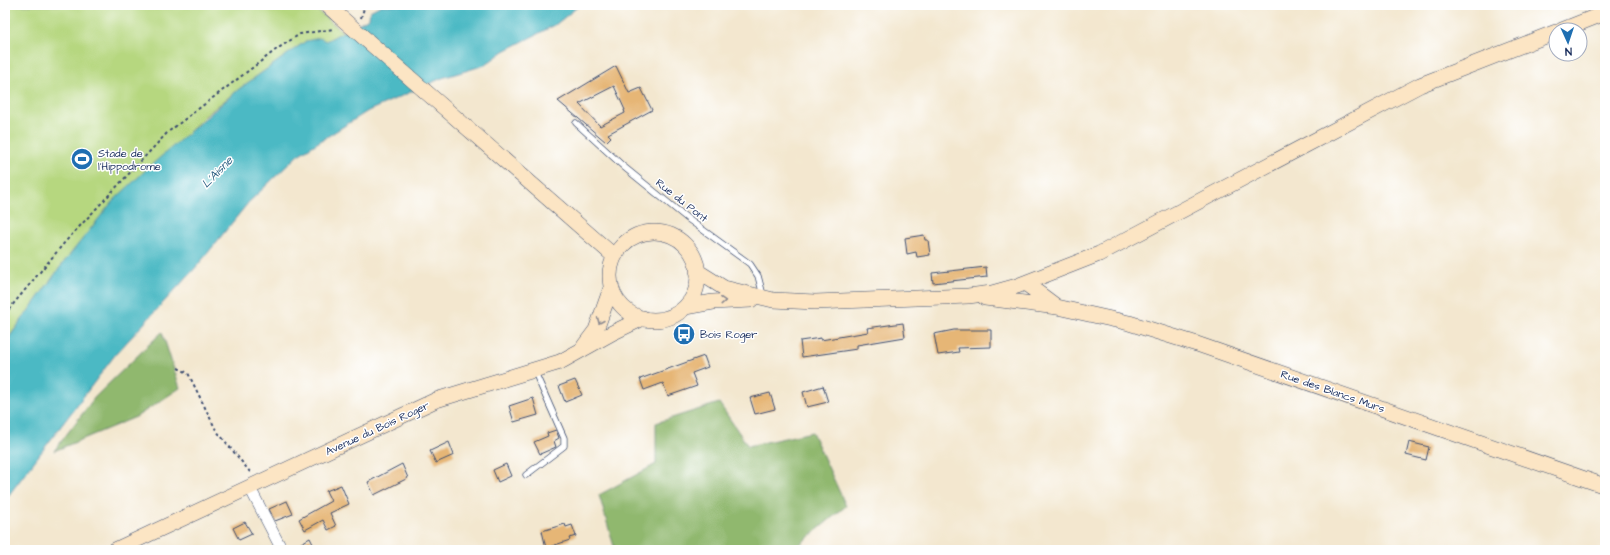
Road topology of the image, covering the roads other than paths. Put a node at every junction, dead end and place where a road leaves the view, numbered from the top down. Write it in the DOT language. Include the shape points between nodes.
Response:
graph roads {
  1 [pos="1605,13"];
  2 [pos="334,16"];
  3 [pos="1582,22"];
  4 [pos="1548,35"];
  5 [pos="576,123"];
  6 [pos="614,256"];
  7 [pos="697,271"];
  8 [pos="1049,273"];
  9 [pos="1021,285"];
  10 [pos="611,288"];
  11 [pos="968,296"];
  12 [pos="764,299"];
  13 [pos="1026,303"];
  14 [pos="1054,303"];
  15 [pos="685,307"];
  16 [pos="643,318"];
  17 [pos="581,350"];
  18 [pos="534,370"];
  19 [pos="526,475"];
  20 [pos="254,484"];
  21 [pos="1605,486"];
  22 [pos="115,550"];
  23 [pos="282,550"];
  1 -- 3 [label="main road"];
  2 -- 6 [label="main road, bridge" via="425,91"];
  4 -- 8 [label="main road" via="1420,85 1099,254"];
  5 -- 12 [label="lane, Rue du Pont" via="624,167 688,219 750,264 758,276"];
  6 -- 7 [label="main road" via="622,245 634,237 647,233 661,233 674,237 686,246"];
  6 -- 10 [label="main road" via="610,272"];
  7 -- 12 [label="main road" via="724,288"];
  7 -- 15 [label="main road" via="697,284"];
  8 -- 9 [label="main road"];
  8 -- 14 [label="main road"];
  9 -- 11 [label="main road"];
  9 -- 13 [label="main road"];
  9 -- 14 [label="main road"];
  10 -- 16 [label="main road" via="623,308"];
  10 -- 17 [label="main road, one-way" via="596,330"];
  11 -- 12 [label="main road" via="815,302"];
  11 -- 13 [label="main road, Rue des Blancs Murs"];
  15 -- 12 [label="main road, one-way" via="713,302"];
  13 -- 14 [label="main road, Rue des Blancs Murs"];
  14 -- 21 [label="main road, Rue des Blancs Murs" via="1197,344"];
  15 -- 16 [label="main road" via="666,318"];
  16 -- 17 [label="main road, Avenue du Bois Roger"];
  17 -- 18 [label="main road, Avenue du Bois Roger" via="560,362"];
  18 -- 19 [label="lane" via="564,438 564,446"];
  18 -- 20 [label="main road, Avenue du Bois Roger" via="436,400"];
  20 -- 22 [label="main road, Avenue du Bois Roger"];
  20 -- 23 [label="street"];
}
